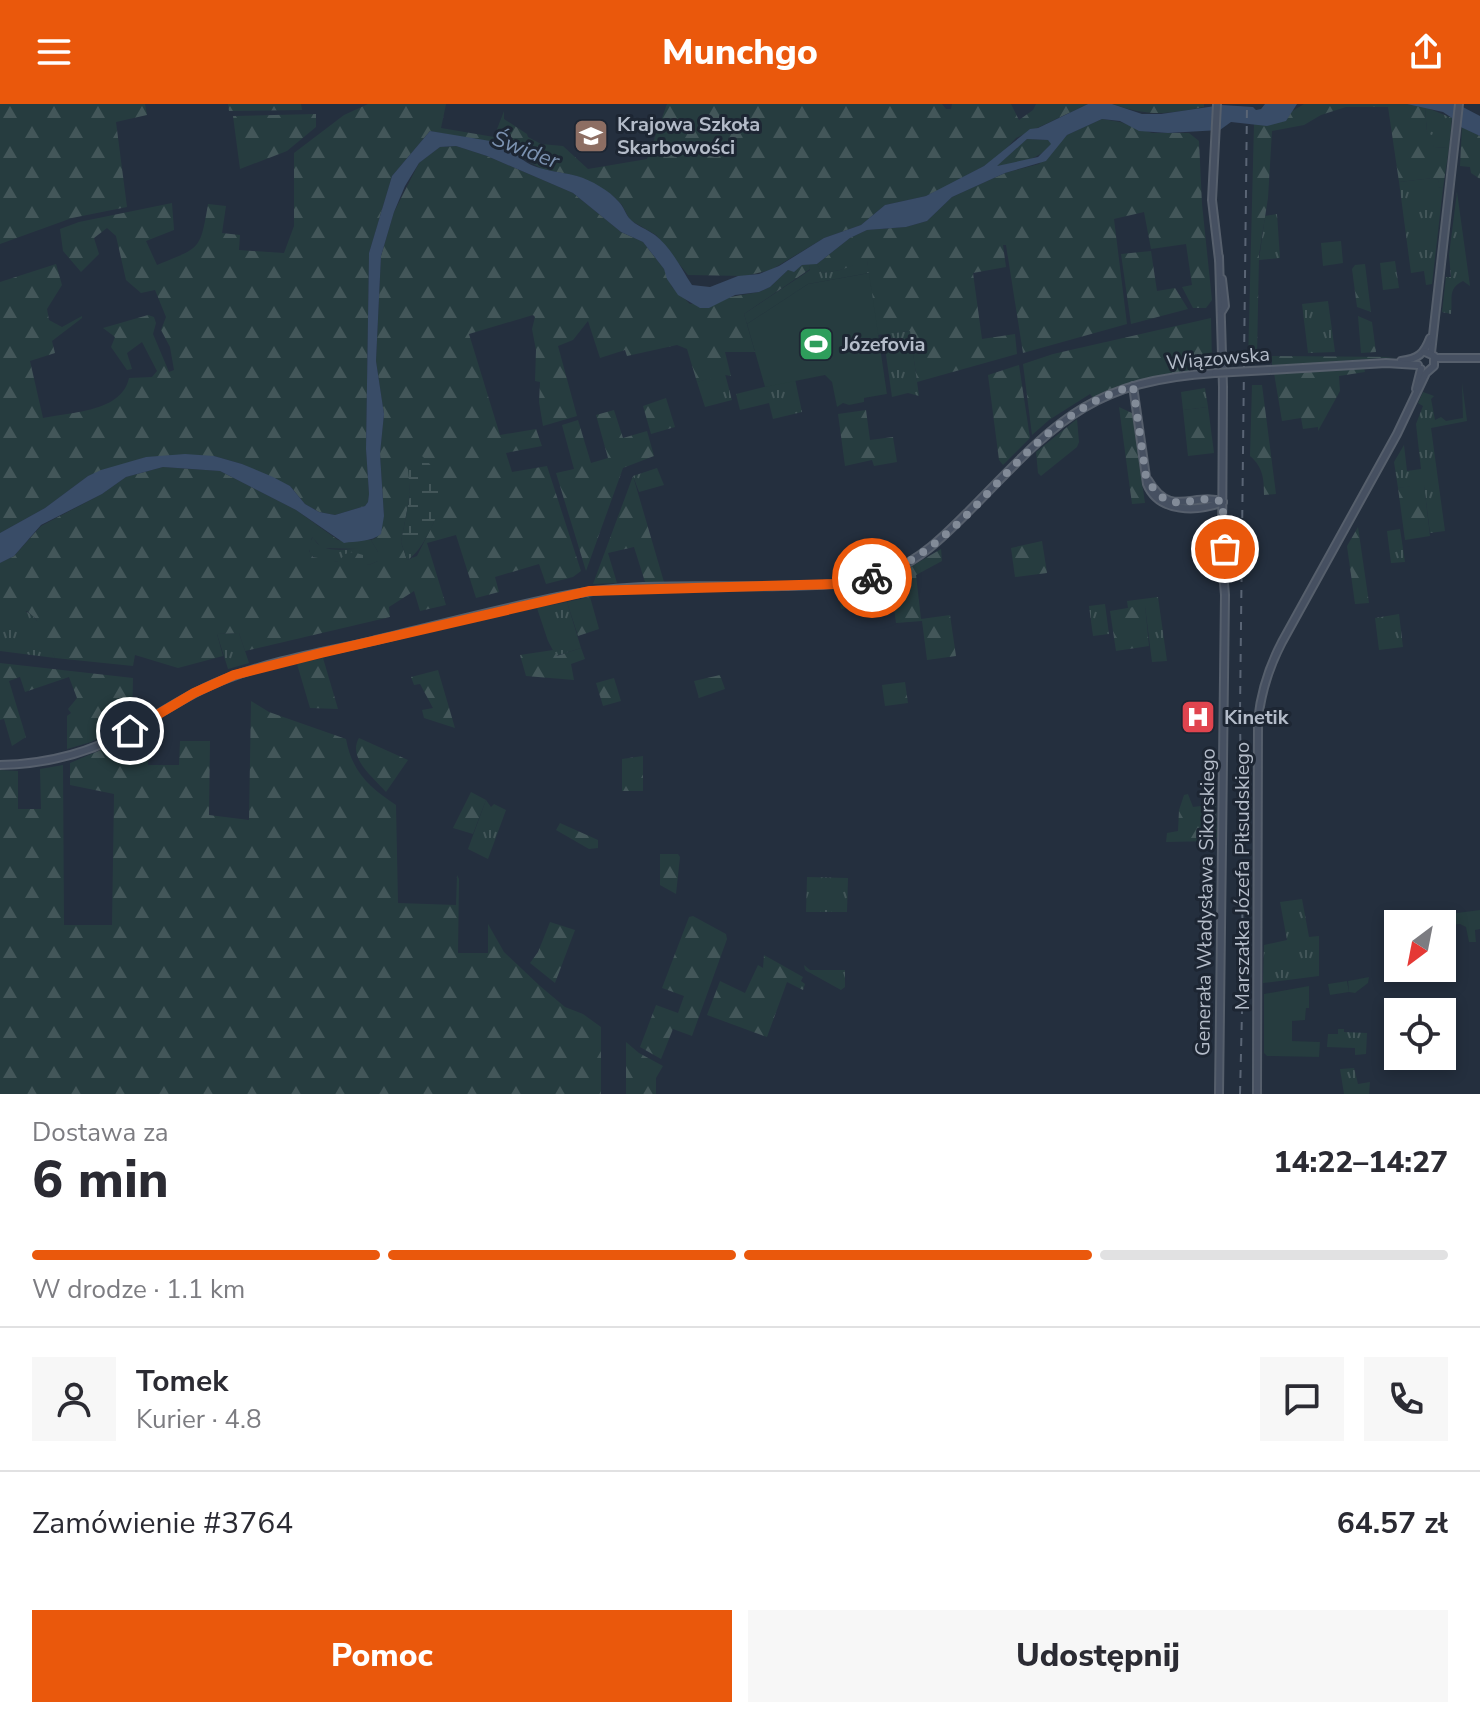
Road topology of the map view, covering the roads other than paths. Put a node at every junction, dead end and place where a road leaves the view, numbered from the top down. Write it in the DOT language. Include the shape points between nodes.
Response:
graph roads {
  1 [pos="1217,104"];
  2 [pos="1459,104"];
  3 [pos="1431,357"];
  4 [pos="1480,358"];
  5 [pos="1421,365"];
  6 [pos="1219,372"];
  7 [pos="1133,386"];
  8 [pos="1223,502"];
  9 [pos="0,765"];
  10 [pos="1219,1094"];
  11 [pos="1257,1094"];
  1 -- 6 [label="main road, Generała Władysława Sikorskiego" via="1212,200 1225,303"];
  2 -- 3 [label="main road"];
  3 -- 4 [label="main road"];
  3 -- 5 [label="main road"];
  3 -- 5 [label="main road"];
  5 -- 6 [label="main road, Wiązowska, bridge"];
  5 -- 11 [label="main road, Marszałka Józefa Piłsudskiego" via="1410,407 1282,642 1261,697"];
  6 -- 7 [label="main road, Wiązowska"];
  6 -- 8 [label="main road, Generała Władysława Sikorskiego"];
  7 -- 8 [label="main road" via="1153,496 1170,507"];
  7 -- 9 [label="main road, Wiązowska" via="1099,398 1056,424 942,538 907,564 874,577 836,584 615,589 559,596 250,670 194,693 81,753"];
  8 -- 10 [label="main road, Generała Władysława Sikorskiego"];
}
